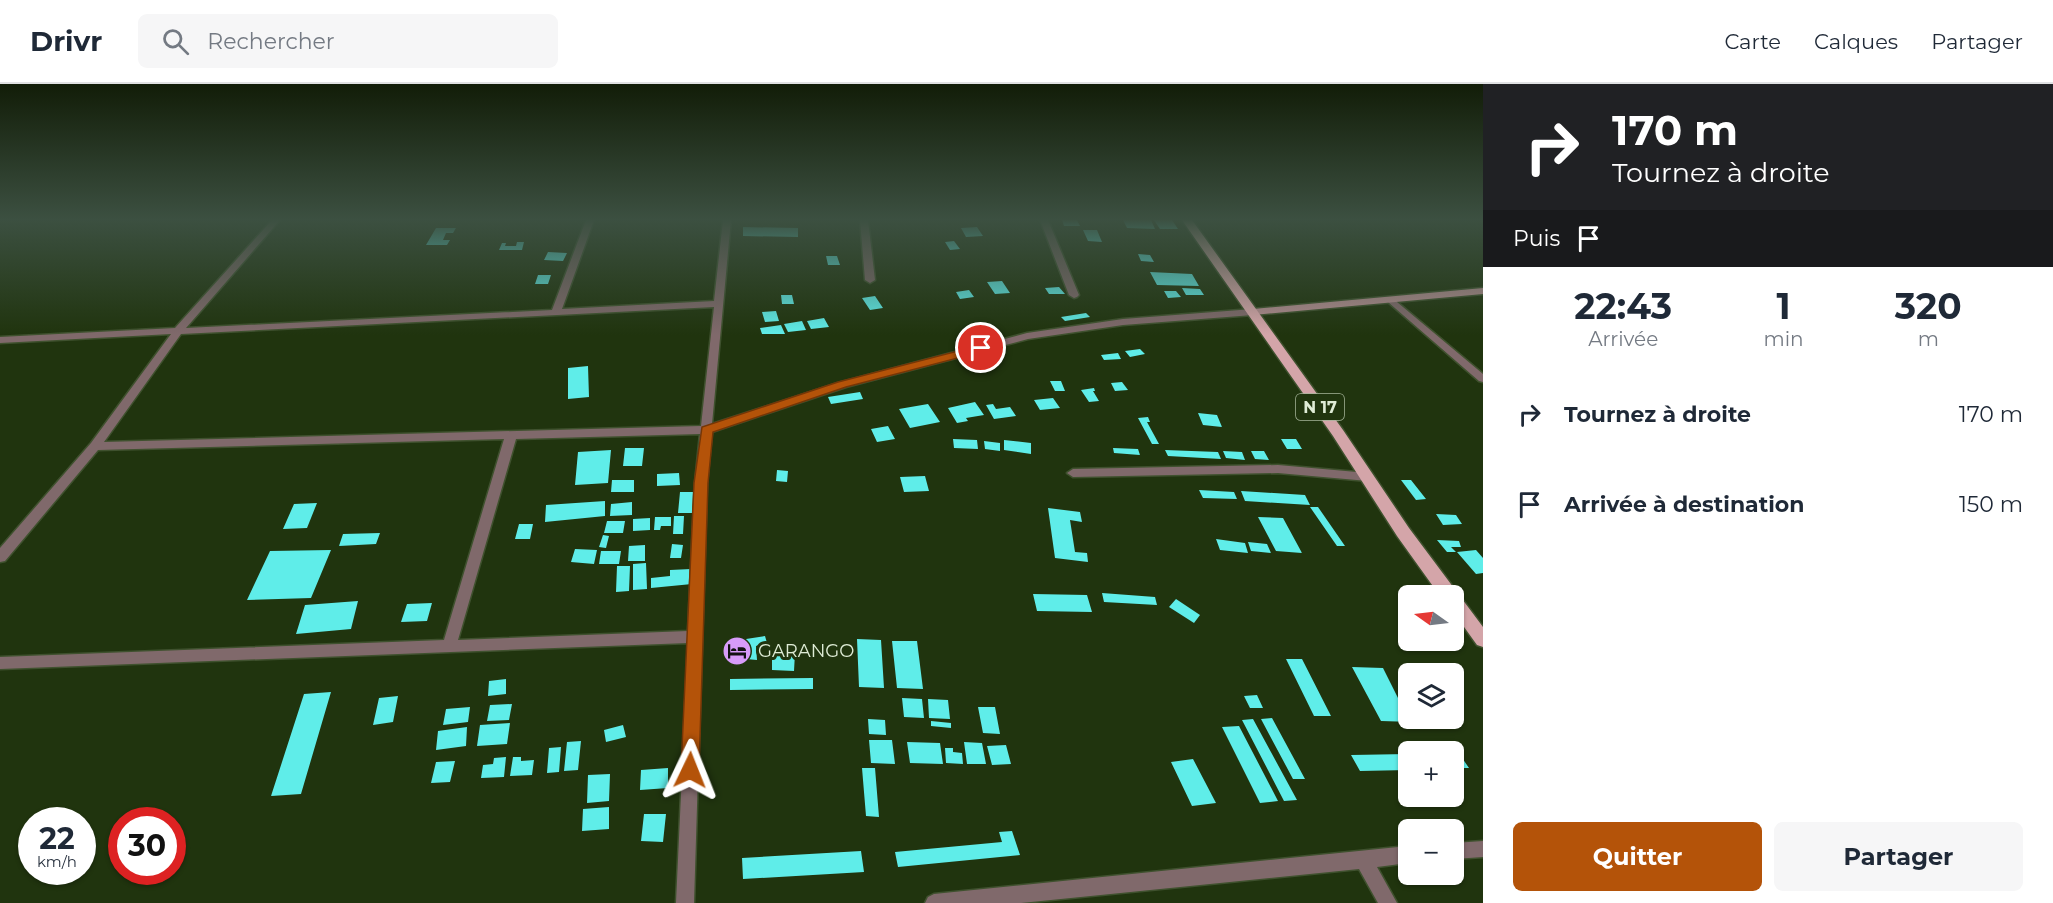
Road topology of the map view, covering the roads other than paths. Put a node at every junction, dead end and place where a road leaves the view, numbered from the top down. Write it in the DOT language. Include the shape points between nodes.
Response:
graph roads {
  1 [pos="242,258"];
  2 [pos="576,258"];
  3 [pos="723,258"];
  4 [pos="868,258"];
  5 [pos="1059,258"];
  6 [pos="1214,258"];
  7 [pos="870,280"];
  8 [pos="1483,291"];
  9 [pos="1074,295"];
  10 [pos="1391,300"];
  11 [pos="719,304"];
  12 [pos="556,312"];
  13 [pos="1253,312"];
  14 [pos="178,331"];
  15 [pos="0,340"];
  16 [pos="1483,379"];
  17 [pos="706,430"];
  18 [pos="512,435"];
  19 [pos="95,446"];
  20 [pos="1073,473"];
  21 [pos="1368,477"];
  22 [pos="0,557"];
  23 [pos="1442,585"];
  24 [pos="1464,614"];
  25 [pos="695,637"];
  26 [pos="1483,640"];
  27 [pos="449,646"];
  28 [pos="0,663"];
  29 [pos="1483,849"];
  30 [pos="1464,850"];
  31 [pos="1398,856"];
  32 [pos="1363,859"];
  33 [pos="985,900"];
  34 [pos="685,903"];
  35 [pos="934,903"];
  36 [pos="1388,903"];
  1 -- 14 [label="street"];
  2 -- 12 [label="street"];
  3 -- 11 [label="street"];
  4 -- 7 [label="street"];
  5 -- 9 [label="street"];
  6 -- 13 [label="main road, N 17"];
  8 -- 10 [label="street"];
  10 -- 13 [label="street"];
  10 -- 16 [label="street"];
  11 -- 12 [label="street"];
  11 -- 17 [label="street"];
  12 -- 14 [label="street"];
  13 -- 17 [label="street" via="1123,322 1027,336 842,385"];
  13 -- 21 [label="main road, N 17"];
  14 -- 15 [label="street"];
  14 -- 19 [label="street"];
  17 -- 18 [label="street"];
  17 -- 25 [label="street"];
  18 -- 19 [label="street"];
  18 -- 27 [label="street"];
  19 -- 22 [label="street"];
  20 -- 21 [label="street" via="1278,469"];
  21 -- 23 [label="main road, N 17"];
  24 -- 26 [label="main road"];
  25 -- 27 [label="street"];
  25 -- 34 [label="street"];
  27 -- 28 [label="street"];
  29 -- 30 [label="street"];
  31 -- 32 [label="street"];
  32 -- 33 [label="street"];
  32 -- 36 [label="street"];
  33 -- 35 [label="street"];
}
